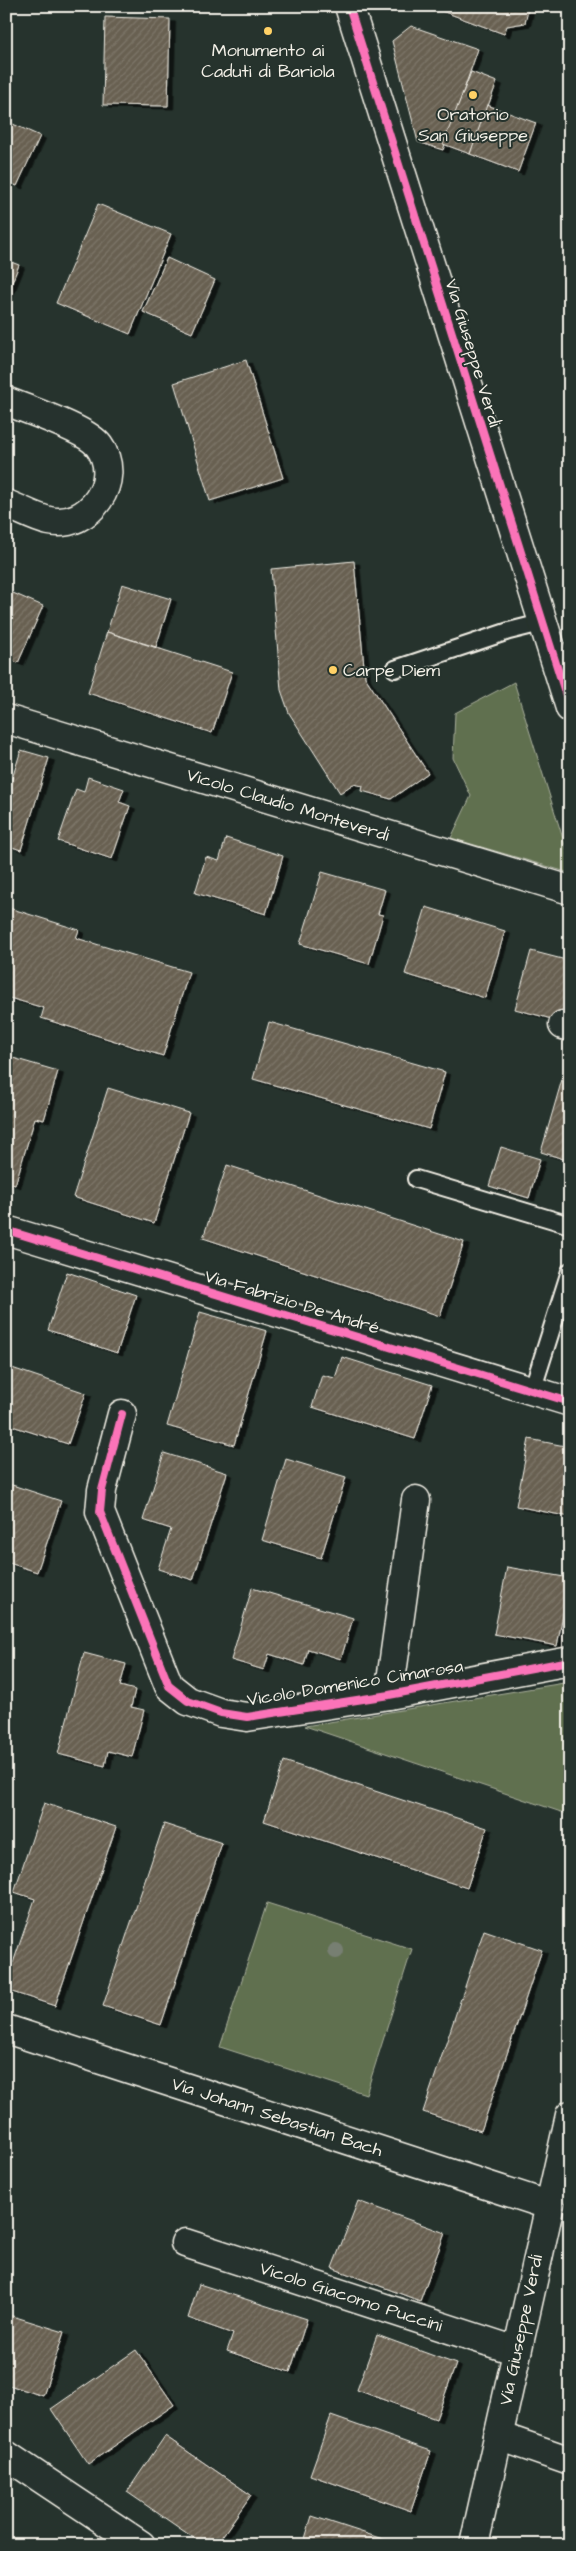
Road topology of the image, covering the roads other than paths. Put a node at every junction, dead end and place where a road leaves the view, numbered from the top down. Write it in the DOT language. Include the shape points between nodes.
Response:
graph roads {
  1 [pos="349,6"];
  2 [pos="6,401"];
  3 [pos="6,504"];
  4 [pos="541,622"];
  5 [pos="395,669"];
  6 [pos="570,708"];
  7 [pos="6,719"];
  8 [pos="570,890"];
  9 [pos="416,1180"];
  10 [pos="570,1225"];
  11 [pos="6,1230"];
  12 [pos="570,1271"];
  13 [pos="532,1391"];
  14 [pos="570,1402"];
  15 [pos="122,1414"];
  16 [pos="416,1500"];
  17 [pos="570,1661"];
  18 [pos="389,1695"];
  19 [pos="6,2029"];
  20 [pos="570,2115"];
  21 [pos="548,2205"];
  22 [pos="185,2243"];
  23 [pos="516,2351"];
  24 [pos="498,2436"];
  25 [pos="6,2455"];
  26 [pos="570,2461"];
  27 [pos="141,2545"];
  28 [pos="474,2545"];
  1 -- 4 [label="street, Via Giuseppe Verdi"];
  2 -- 3 [label="street" via="84,434 99,446 107,469 104,492 94,508 74,520 50,521"];
  4 -- 5 [label="lane"];
  4 -- 6 [label="street, Via Giuseppe Verdi"];
  7 -- 8 [label="street, Vicolo Claudio Monteverdi"];
  9 -- 10 [label="lane"];
  11 -- 13 [label="street, Via Fabrizio De André"];
  12 -- 13 [label="lane"];
  13 -- 14 [label="street, Via Fabrizio De André"];
  15 -- 18 [label="street, Vicolo Domenico Cimarosa" via="102,1490 100,1512 169,1686 188,1701 221,1713 247,1717"];
  16 -- 18 [label="street"];
  17 -- 18 [label="street, Vicolo Domenico Cimarosa"];
  19 -- 21 [label="street, Via Johann Sebastian Bach"];
  20 -- 21 [label="street, Via Giuseppe Verdi"];
  21 -- 23 [label="street, Via Giuseppe Verdi"];
  22 -- 23 [label="street, Vicolo Giacomo Puccini"];
  23 -- 24 [label="street, Via Giuseppe Verdi"];
  24 -- 26 [label="street"];
  24 -- 28 [label="street, Via Giuseppe Verdi"];
  25 -- 27 [label="street"];
}
